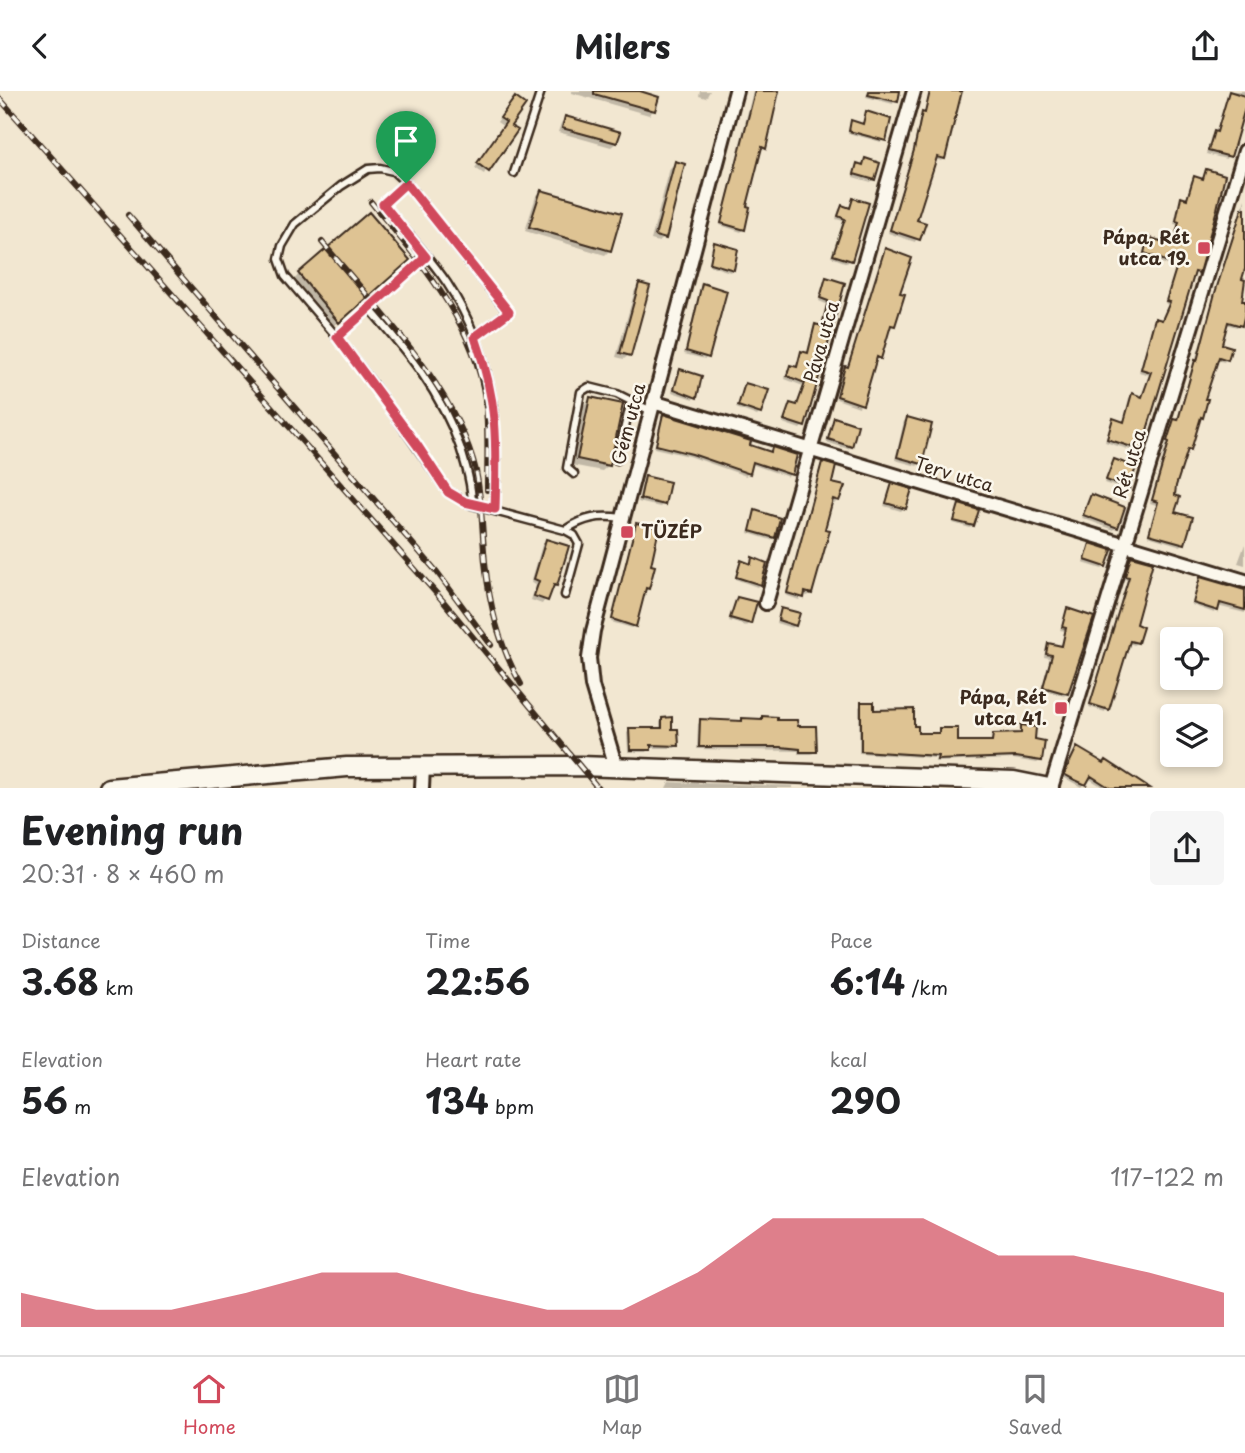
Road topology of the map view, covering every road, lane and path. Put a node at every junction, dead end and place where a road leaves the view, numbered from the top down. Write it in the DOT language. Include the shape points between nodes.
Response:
graph roads {
  1 [pos="541,91"];
  2 [pos="736,91"];
  3 [pos="914,91"];
  4 [pos="1245,151"];
  5 [pos="514,173"];
  6 [pos="406,183"];
  7 [pos="426,257"];
  8 [pos="369,308"];
  9 [pos="337,337"];
  10 [pos="475,337"];
  11 [pos="631,401"];
  12 [pos="652,407"];
  13 [pos="809,449"];
  14 [pos="617,460"];
  15 [pos="574,474"];
  16 [pos="472,505"];
  17 [pos="495,509"];
  18 [pos="622,518"];
  19 [pos="565,530"];
  20 [pos="1124,545"];
  21 [pos="1245,581"];
  22 [pos="565,595"];
  23 [pos="766,603"];
  24 [pos="423,767"];
  25 [pos="616,768"];
  26 [pos="109,788"];
  27 [pos="422,788"];
  28 [pos="1050,788"];
  1 -- 5 [label="lane"];
  2 -- 12 [label="street, Gém utca"];
  3 -- 13 [label="street, Páva utca"];
  4 -- 20 [label="street, Rét utca"];
  6 -- 7 [label="lane" via="383,204"];
  6 -- 9 [label="lane" via="393,171 368,169 295,225 282,246 279,259 285,276"];
  6 -- 10 [label="lane" via="509,312"];
  7 -- 8 [label="lane"];
  7 -- 10 [label="lane" via="446,282"];
  8 -- 9 [label="lane"];
  8 -- 16 [label="lane" via="438,394 466,465"];
  9 -- 16 [label="lane" via="443,487"];
  10 -- 17 [label="lane" via="493,401"];
  11 -- 12 [label="lane"];
  11 -- 14 [label="lane"];
  11 -- 15 [label="lane" via="589,387 581,392 566,468"];
  12 -- 13 [label="street, Terv utca"];
  12 -- 18 [label="street, Gém utca"];
  13 -- 20 [label="street, Terv utca"];
  13 -- 23 [label="street, Páva utca"];
  16 -- 17 [label="lane"];
  17 -- 19 [label="lane"];
  18 -- 19 [label="lane" via="594,516"];
  18 -- 25 [label="street, Gém utca" via="589,658 595,699"];
  19 -- 22 [label="lane" via="579,544"];
  20 -- 21 [label="street, Terv utca"];
  20 -- 28 [label="street, Rét utca"];
  24 -- 25 [label="main road"];
  24 -- 26 [label="main road" via="347,768"];
  24 -- 27 [label="street"];
  25 -- 28 [label="main road" via="1014,781"];
}
